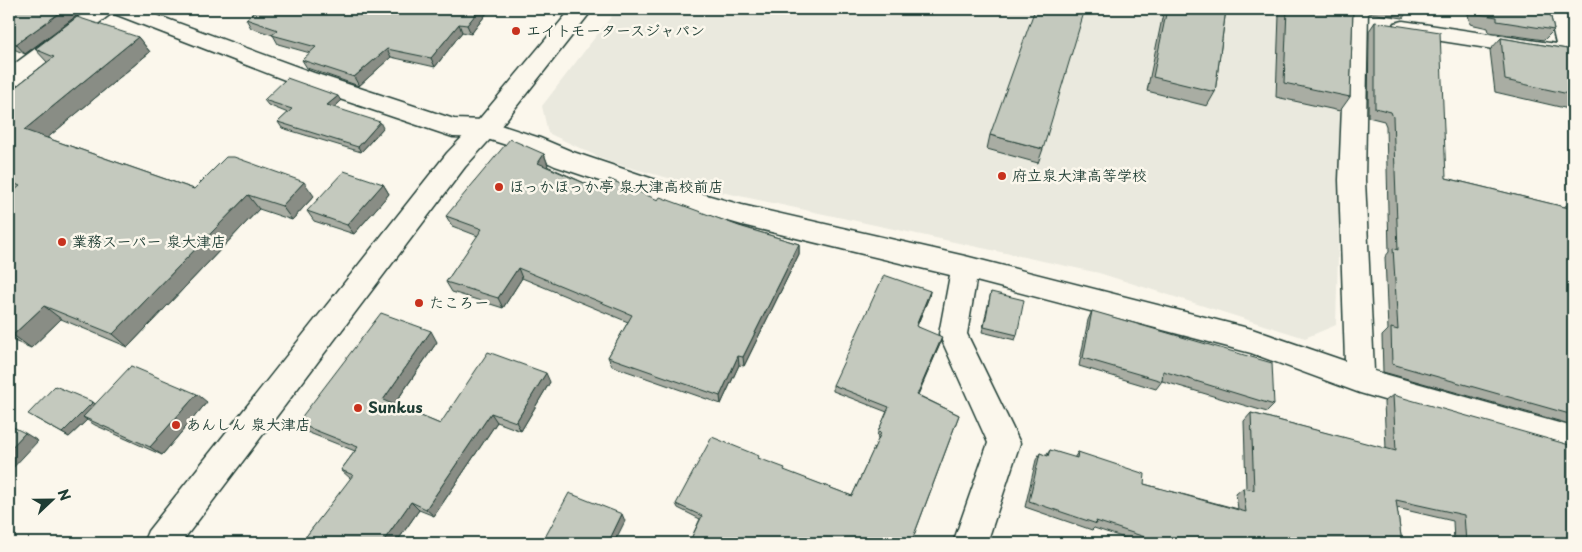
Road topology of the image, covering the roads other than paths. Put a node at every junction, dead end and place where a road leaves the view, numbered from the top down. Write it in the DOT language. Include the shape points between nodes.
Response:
graph roads {
  1 [pos="103,9"];
  2 [pos="120,9"];
  3 [pos="582,9"];
  4 [pos="1559,9"];
  5 [pos="1357,14"];
  6 [pos="1573,54"];
  7 [pos="9,80"];
  8 [pos="485,129"];
  9 [pos="965,267"];
  10 [pos="1360,380"];
  11 [pos="1573,441"];
  12 [pos="160,543"];
  13 [pos="970,543"];
  1 -- 7 [label="street"];
  2 -- 8 [label="street" via="306,79 452,128"];
  3 -- 8 [label="street"];
  4 -- 6 [label="street" via="1566,42"];
  5 -- 6 [label="street"];
  5 -- 10 [label="street" via="1352,180"];
  8 -- 9 [label="street" via="668,194"];
  8 -- 12 [label="street" via="456,160"];
  9 -- 10 [label="street" via="1252,341"];
  9 -- 13 [label="street" via="953,334 1004,443"];
  10 -- 11 [label="street"];
}
